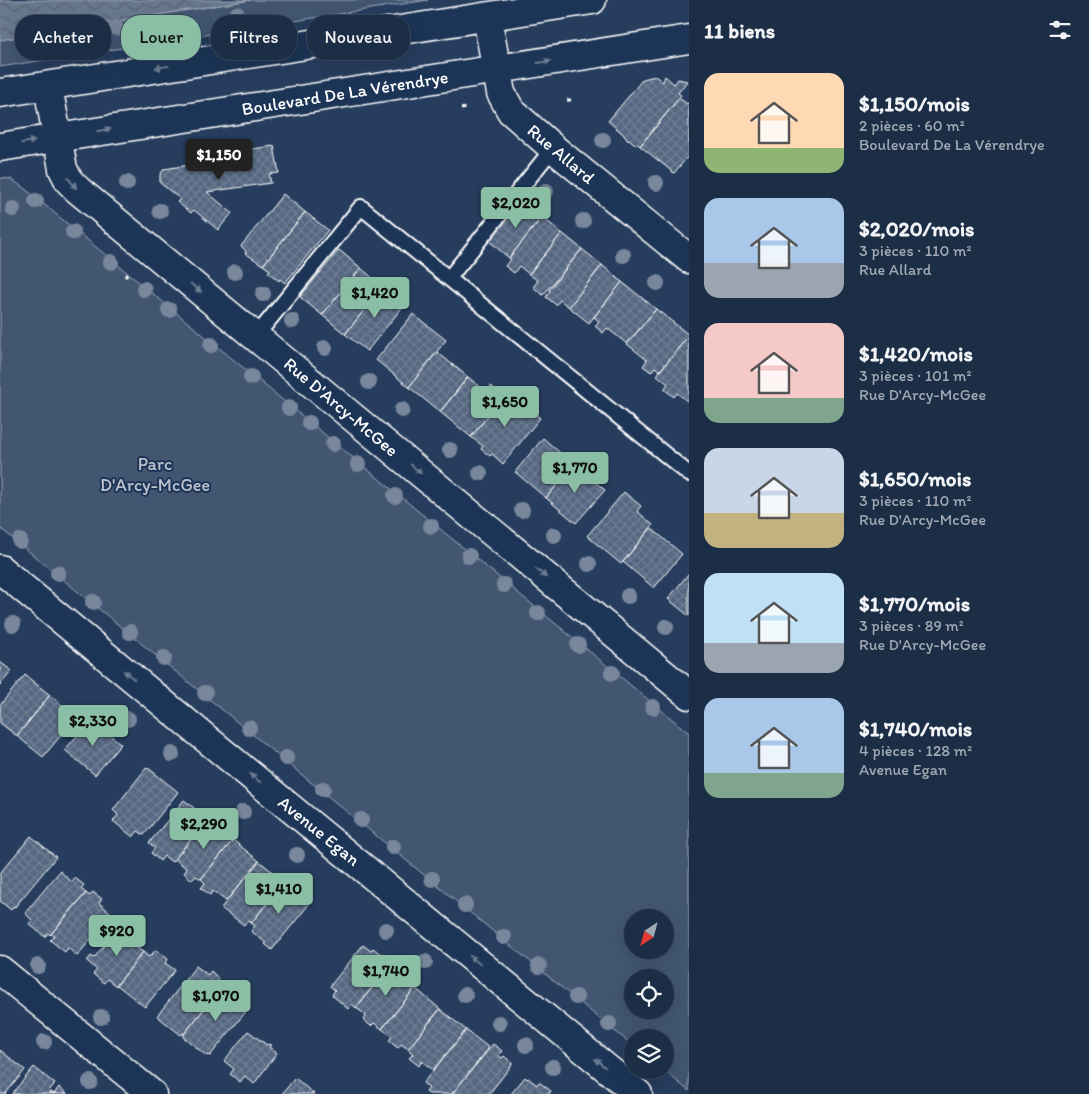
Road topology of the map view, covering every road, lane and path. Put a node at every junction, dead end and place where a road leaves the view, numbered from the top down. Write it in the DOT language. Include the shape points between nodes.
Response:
graph roads {
  1 [pos="592,0"];
  2 [pos="487,16"];
  3 [pos="689,38"];
  4 [pos="496,69"];
  5 [pos="48,86"];
  6 [pos="0,93"];
  7 [pos="466,108"];
  8 [pos="461,109"];
  9 [pos="56,138"];
  10 [pos="0,146"];
  11 [pos="553,148"];
  12 [pos="689,259"];
  13 [pos="130,271"];
  14 [pos="125,277"];
  15 [pos="448,278"];
  16 [pos="256,336"];
  17 [pos="689,474"];
  18 [pos="0,569"];
  19 [pos="689,695"];
  20 [pos="0,970"];
  21 [pos="152,1094"];
  22 [pos="638,1094"];
  1 -- 2 [label="street"];
  2 -- 4 [label="street, Rue Allard"];
  2 -- 5 [label="street, one-way"];
  4 -- 3 [label="street, Boulevard De La Vérendrye, one-way"];
  9 -- 4 [label="street, Boulevard De La Vérendrye, one-way"];
  4 -- 11 [label="street, Rue Allard" via="506,105"];
  5 -- 6 [label="street"];
  5 -- 9 [label="street, Rue D'Arcy-McGee"];
  7 -- 8 [label="path"];
  10 -- 9 [label="street, Boulevard De La Vérendrye, one-way"];
  9 -- 16 [label="street, Rue D'Arcy-McGee, one-way" via="63,169 78,190"];
  11 -- 12 [label="street, Rue Allard"];
  11 -- 15 [label="lane"];
  13 -- 14 [label="path"];
  15 -- 16 [label="lane" via="361,206"];
  15 -- 17 [label="lane"];
  16 -- 19 [label="street, Rue D'Arcy-McGee, one-way"];
  22 -- 18 [label="street, Avenue Egan, one-way"];
  20 -- 21 [label="street"];
}
